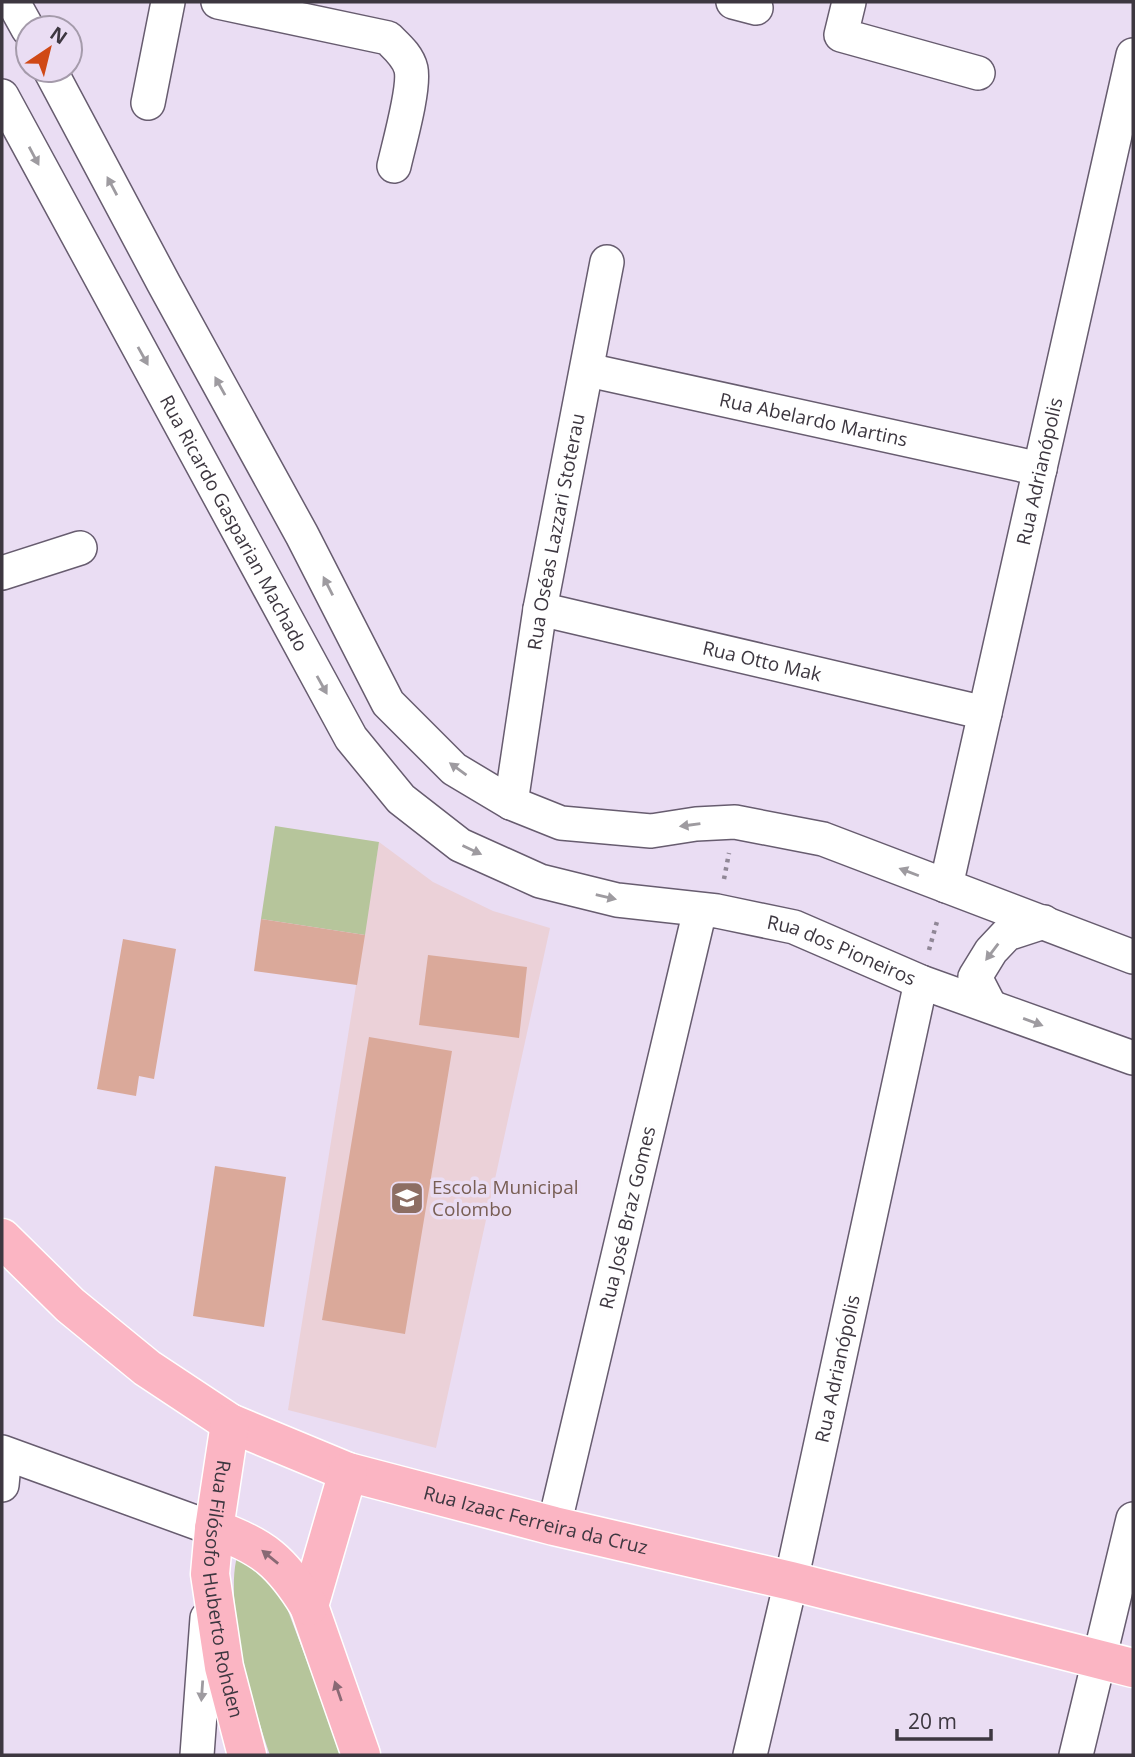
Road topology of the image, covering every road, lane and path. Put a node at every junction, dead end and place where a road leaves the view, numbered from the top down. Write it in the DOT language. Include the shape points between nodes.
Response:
graph roads {
  1 [pos="167,2"];
  2 [pos="218,2"];
  3 [pos="849,2"];
  4 [pos="1133,55"];
  5 [pos="978,73"];
  6 [pos="57,84"];
  7 [pos="2,96"];
  8 [pos="148,103"];
  9 [pos="394,166"];
  10 [pos="607,262"];
  11 [pos="588,370"];
  12 [pos="1040,469"];
  13 [pos="80,548"];
  14 [pos="2,573"];
  15 [pos="540,609"];
  16 [pos="985,713"];
  17 [pos="511,803"];
  18 [pos="735,822"];
  19 [pos="540,881"];
  20 [pos="946,886"];
  21 [pos="709,910"];
  22 [pos="1044,922"];
  23 [pos="1133,957"];
  24 [pos="921,982"];
  25 [pos="990,1006"];
  26 [pos="1133,1058"];
  27 [pos="2,1238"];
  28 [pos="230,1423"];
  29 [pos="3,1464"];
  30 [pos="348,1472"];
  31 [pos="1133,1519"];
  32 [pos="554,1526"];
  33 [pos="214,1529"];
  34 [pos="210,1574"];
  35 [pos="791,1581"];
  36 [pos="309,1606"];
  37 [pos="1116,1664"];
  38 [pos="197,1755"];
  39 [pos="247,1755"];
  40 [pos="361,1755"];
  41 [pos="750,1755"];
  42 [pos="1076,1755"];
  1 -- 8 [label="street"];
  2 -- 9 [label="street" via="388,38 411,69"];
  3 -- 5 [label="street" via="841,35"];
  4 -- 12 [label="street, Rua Adrianópolis"];
  17 -- 6 [label="street, one-way" via="454,769 388,702"];
  7 -- 19 [label="street, Rua Ricardo Gasparian Machado, one-way" via="351,738 401,799 460,845"];
  10 -- 11 [label="street, Rua Oséas Lazzari Stoterau"];
  11 -- 12 [label="street, Rua Abelardo Martins"];
  11 -- 15 [label="street, Rua Oséas Lazzari Stoterau"];
  12 -- 16 [label="street, Rua Adrianópolis"];
  13 -- 14 [label="street"];
  15 -- 16 [label="street, Rua Otto Mak"];
  15 -- 17 [label="street, Rua Oséas Lazzari Stoterau"];
  16 -- 20 [label="street, Rua Adrianópolis"];
  18 -- 17 [label="street, one-way" via="651,831 561,823"];
  20 -- 18 [label="street, one-way" via="823,839"];
  18 -- 21 [label="path"];
  19 -- 21 [label="street, Rua dos Pioneiros, one-way" via="617,900"];
  20 -- 22 [label="street"];
  20 -- 24 [label="path"];
  21 -- 24 [label="street, Rua dos Pioneiros" via="794,927"];
  21 -- 32 [label="street, Rua José Braz Gomes"];
  22 -- 23 [label="street"];
  22 -- 25 [label="street, one-way" via="1007,934 990,951 975,977"];
  24 -- 25 [label="street, Rua dos Pioneiros"];
  24 -- 35 [label="street, Rua Adrianópolis"];
  25 -- 26 [label="street, Rua dos Pioneiros, one-way"];
  27 -- 28 [label="main road, Rua Izaac Ferreira da Cruz" via="70,1305 147,1368"];
  28 -- 30 [label="main road, Rua Izaac Ferreira da Cruz"];
  28 -- 33 [label="main road, Rua Filósofo Huberto Rohden"];
  29 -- 33 [label="street"];
  30 -- 32 [label="main road, Rua Izaac Ferreira da Cruz"];
  30 -- 36 [label="main road"];
  31 -- 37 [label="street"];
  32 -- 35 [label="main road, Rua Izaac Ferreira da Cruz"];
  33 -- 34 [label="main road, Rua Filósofo Huberto Rohden"];
  36 -- 33 [label="main road, one-way" via="271,1556 244,1539"];
  34 -- 38 [label="street, one-way"];
  34 -- 39 [label="main road, Rua Filósofo Huberto Rohden" via="224,1667"];
  35 -- 37 [label="main road, Rua Izaac Ferreira da Cruz"];
  35 -- 41 [label="street, Rua Adrianópolis"];
  40 -- 36 [label="main road, one-way"];
  37 -- 42 [label="street"];
}
